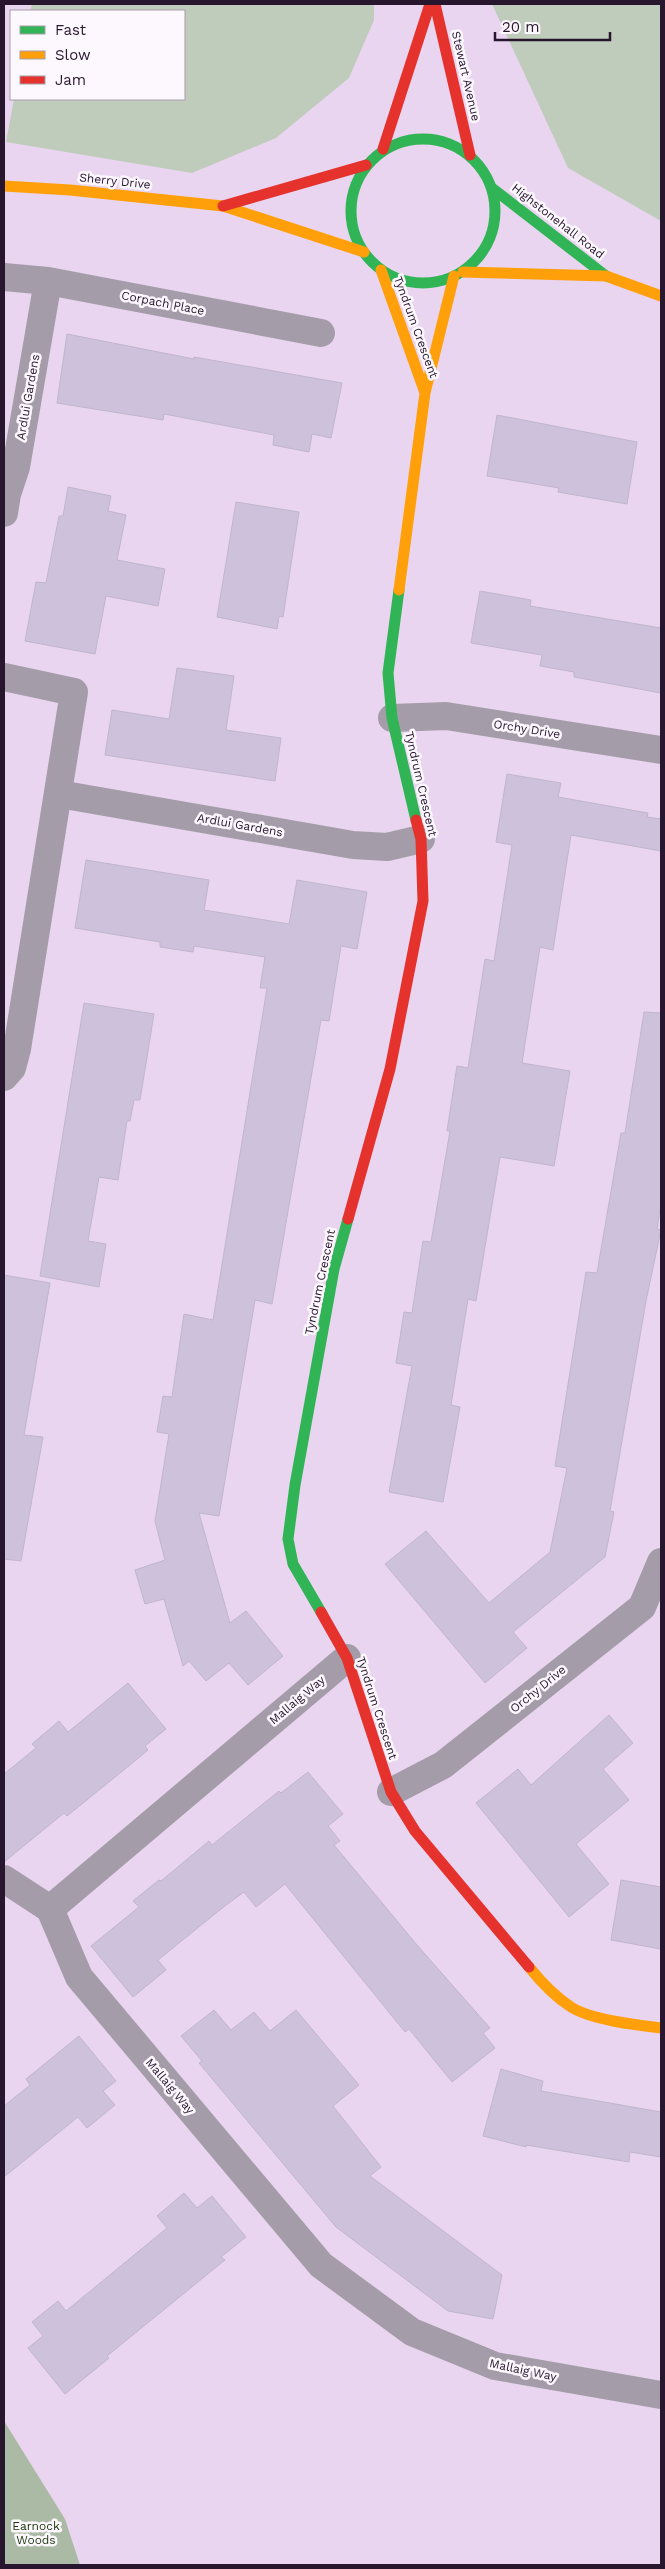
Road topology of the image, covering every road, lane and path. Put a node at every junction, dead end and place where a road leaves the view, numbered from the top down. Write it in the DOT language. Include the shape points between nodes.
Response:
graph roads {
  1 [pos="430,4"];
  2 [pos="435,4"];
  3 [pos="383,149"];
  4 [pos="470,155"];
  5 [pos="366,165"];
  6 [pos="4,186"];
  7 [pos="492,188"];
  8 [pos="223,206"];
  9 [pos="364,252"];
  10 [pos="381,270"];
  11 [pos="459,274"];
  12 [pos="606,276"];
  13 [pos="4,277"];
  14 [pos="48,281"];
  15 [pos="661,296"];
  16 [pos="321,333"];
  17 [pos="425,393"];
  18 [pos="4,513"];
  19 [pos="4,677"];
  20 [pos="392,718"];
  21 [pos="661,750"];
  22 [pos="59,794"];
  23 [pos="421,839"];
  24 [pos="4,1077"];
  25 [pos="661,1562"];
  26 [pos="347,1658"];
  27 [pos="391,1792"];
  28 [pos="4,1879"];
  29 [pos="50,1909"];
  30 [pos="661,2028"];
  31 [pos="661,2395"];
  1 -- 3 [label="street"];
  2 -- 4 [label="street, Stewart Avenue"];
  3 -- 4 [label="street" via="404,140 427,138 450,143"];
  3 -- 5 [label="street"];
  4 -- 7 [label="street" via="484,170"];
  5 -- 8 [label="street, Sherry Drive"];
  5 -- 9 [label="street" via="355,185 350,209 353,231"];
  6 -- 8 [label="street, Sherry Drive"];
  7 -- 11 [label="street" via="496,212 491,238 476,261"];
  7 -- 12 [label="street, Highstonehall Road"];
  8 -- 9 [label="street, Sherry Drive"];
  9 -- 10 [label="street"];
  10 -- 11 [label="street" via="403,281 429,283"];
  10 -- 17 [label="street, Tyndrum Crescent"];
  11 -- 12 [label="street, Highstonehall Road"];
  11 -- 17 [label="street, Tyndrum Crescent"];
  12 -- 15 [label="street, Highstonehall Road"];
  13 -- 14 [label="street, Corpach Place"];
  14 -- 16 [label="street, Corpach Place"];
  14 -- 18 [label="street, Ardlui Gardens" via="16,468 6,494"];
  17 -- 20 [label="street, Tyndrum Crescent" via="388,673"];
  19 -- 22 [label="street" via="74,692"];
  20 -- 21 [label="street, Orchy Drive" via="446,716"];
  20 -- 23 [label="street, Tyndrum Crescent"];
  22 -- 23 [label="street, Ardlui Gardens" via="353,845 387,847"];
  22 -- 24 [label="street" via="17,1049 12,1068"];
  23 -- 26 [label="street, Tyndrum Crescent" via="423,901 390,1069 334,1270 288,1539 293,1564"];
  25 -- 27 [label="street, Orchy Drive" via="642,1607 443,1765"];
  26 -- 27 [label="street, Tyndrum Crescent"];
  26 -- 29 [label="street, Mallaig Way"];
  27 -- 30 [label="street, Tyndrum Crescent" via="415,1830 546,1987 572,2008 617,2022"];
  28 -- 29 [label="street"];
  29 -- 31 [label="street, Mallaig Way" via="78,1977 321,2265 412,2332 495,2366"];
}
